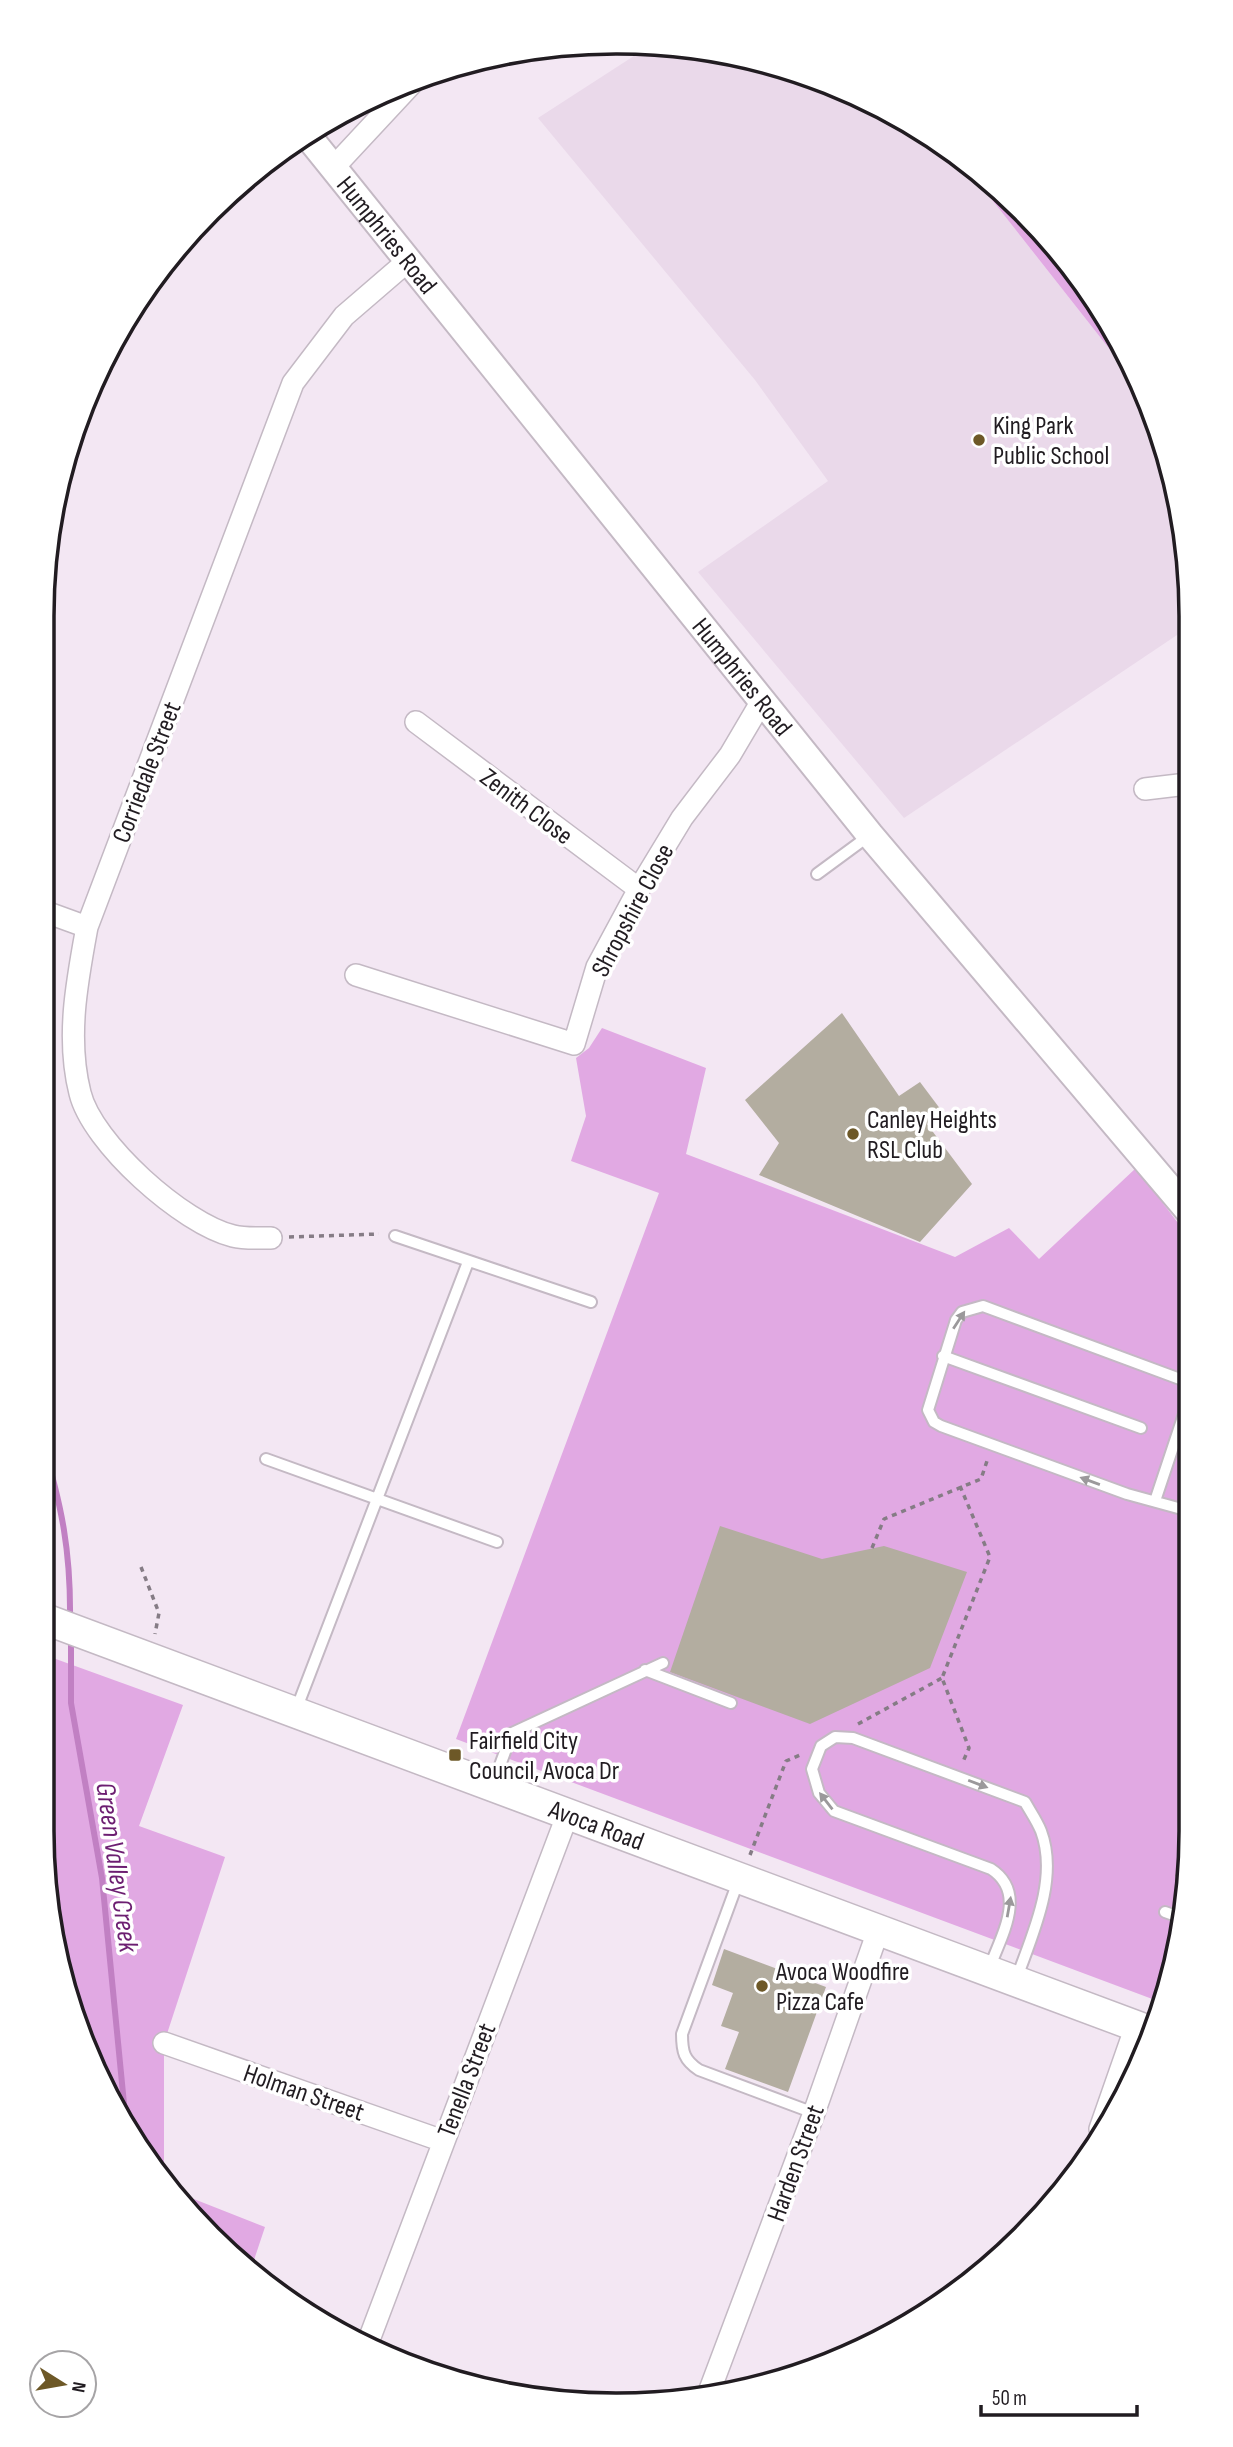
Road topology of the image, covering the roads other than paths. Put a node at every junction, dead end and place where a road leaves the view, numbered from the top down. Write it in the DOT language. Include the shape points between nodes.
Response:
graph roads {
  1 [pos="398,98"];
  2 [pos="313,143"];
  3 [pos="333,168"];
  4 [pos="410,260"];
  5 [pos="764,699"];
  6 [pos="416,722"];
  7 [pos="1179,785"];
  8 [pos="1145,789"];
  9 [pos="870,835"];
  10 [pos="817,874"];
  11 [pos="639,889"];
  12 [pos="54,915"];
  13 [pos="87,927"];
  14 [pos="356,975"];
  15 [pos="1179,1199"];
  16 [pos="395,1236"];
  17 [pos="271,1238"];
  18 [pos="468,1262"];
  19 [pos="591,1302"];
  20 [pos="943,1356"];
  21 [pos="1179,1379"];
  22 [pos="1141,1428"];
  23 [pos="1179,1429"];
  24 [pos="266,1459"];
  25 [pos="378,1500"];
  26 [pos="1155,1501"];
  27 [pos="1179,1508"];
  28 [pos="497,1542"];
  29 [pos="54,1622"];
  30 [pos="663,1663"];
  31 [pos="645,1671"];
  32 [pos="731,1703"];
  33 [pos="295,1712"];
  34 [pos="492,1787"];
  35 [pos="567,1816"];
  36 [pos="744,1867"];
  37 [pos="1165,1912"];
  38 [pos="1172,1915"];
  39 [pos="878,1931"];
  40 [pos="1001,1977"];
  41 [pos="1143,2028"];
  42 [pos="164,2043"];
  43 [pos="814,2113"];
  44 [pos="443,2141"];
  45 [pos="370,2336"];
  46 [pos="712,2384"];
  1 -- 3 [label="street"];
  2 -- 3 [label="street, Humphries Road"];
  3 -- 4 [label="street, Humphries Road"];
  4 -- 5 [label="street, Humphries Road"];
  4 -- 13 [label="street, Corriedale Street" via="344,316 293,383"];
  5 -- 9 [label="street, Humphries Road"];
  5 -- 11 [label="street, Shropshire Close"];
  6 -- 11 [label="street, Zenith Close"];
  7 -- 8 [label="street"];
  9 -- 10 [label="lane"];
  9 -- 15 [label="street, Humphries Road"];
  11 -- 14 [label="street, Shropshire Close" via="597,967 573,1044"];
  12 -- 13 [label="street"];
  13 -- 17 [label="street, Corriedale Street" via="73,1030 80,1094 106,1139 174,1206 201,1223 233,1236"];
  16 -- 18 [label="lane"];
  18 -- 19 [label="lane"];
  18 -- 25 [label="lane"];
  20 -- 21 [label="lane, one-way" via="962,1312 983,1306"];
  20 -- 22 [label="lane"];
  26 -- 20 [label="lane, one-way" via="941,1426 930,1417 928,1403"];
  23 -- 26 [label="lane"];
  24 -- 25 [label="lane"];
  25 -- 28 [label="lane"];
  25 -- 33 [label="lane"];
  26 -- 27 [label="lane"];
  29 -- 33 [label="main road, Avoca Road"];
  30 -- 31 [label="lane"];
  31 -- 32 [label="lane"];
  31 -- 34 [label="lane" via="512,1733"];
  33 -- 34 [label="main road, Avoca Road"];
  34 -- 35 [label="main road, Avoca Road"];
  35 -- 36 [label="main road, Avoca Road"];
  35 -- 44 [label="street, Tenella Street"];
  36 -- 39 [label="main road, Avoca Road"];
  36 -- 43 [label="lane" via="682,2034 682,2050 688,2063 699,2070"];
  37 -- 38 [label="lane"];
  39 -- 40 [label="main road, Avoca Road"];
  39 -- 43 [label="street, Harden Street"];
  40 -- 40 [label="lane, one-way" via="1011,1906 1003,1877 834,1811 819,1793 812,1769 821,1746 835,1737 853,1738 1024,1802 1041,1832 1047,1873 1040,1909"];
  40 -- 41 [label="main road, Avoca Road"];
  42 -- 44 [label="street, Holman Street"];
  43 -- 46 [label="street, Harden Street"];
  44 -- 45 [label="street, Tenella Street"];
}
